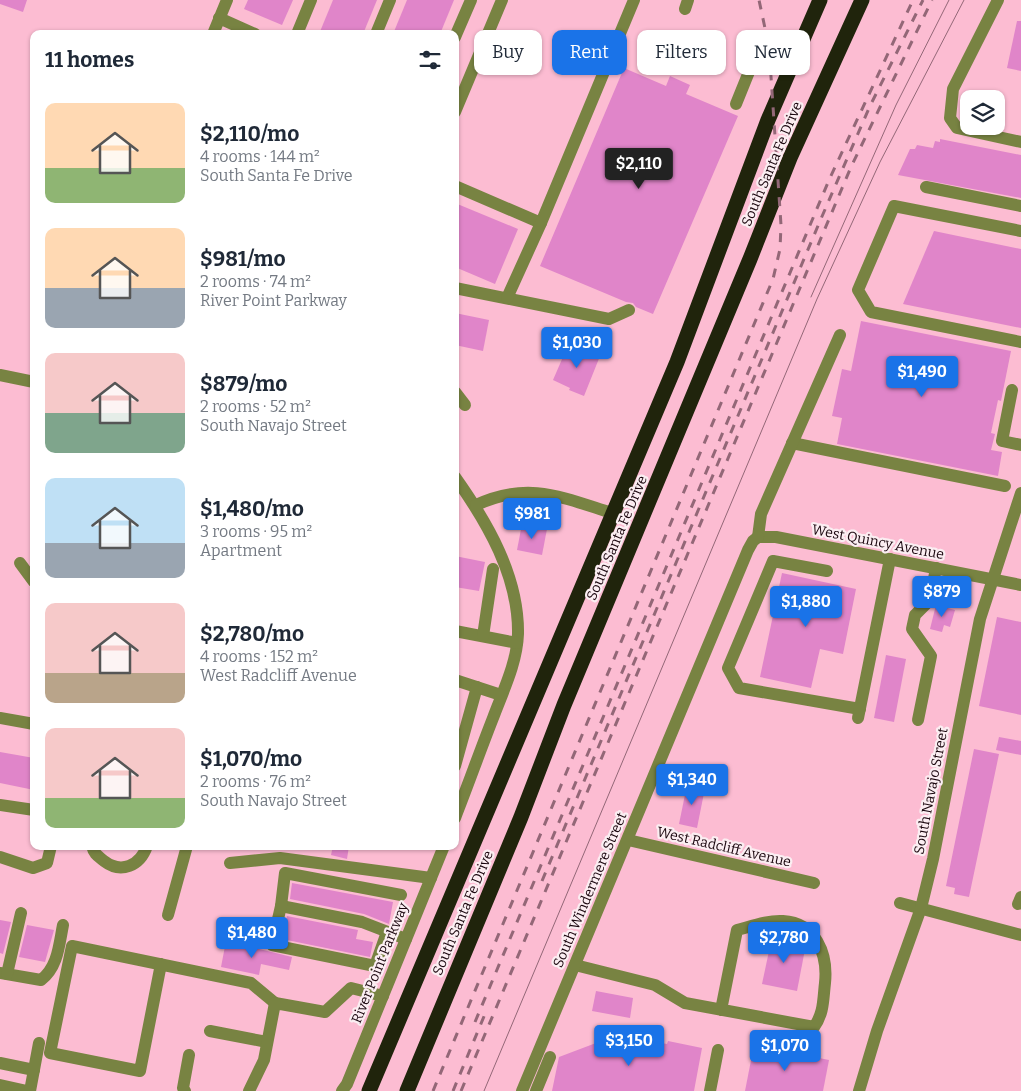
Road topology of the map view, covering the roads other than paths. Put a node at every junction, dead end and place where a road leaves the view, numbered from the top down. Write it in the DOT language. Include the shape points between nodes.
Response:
graph roads {
  1 [pos="227,0"];
  2 [pos="312,0"];
  3 [pos="390,0"];
  4 [pos="471,0"];
  5 [pos="502,0"];
  6 [pos="634,0"];
  7 [pos="815,0"];
  8 [pos="820,0"];
  9 [pos="862,0"];
  10 [pos="998,0"];
  11 [pos="220,18"];
  12 [pos="215,30"];
  13 [pos="246,30"];
  14 [pos="300,30"];
  15 [pos="378,30"];
  16 [pos="458,30"];
  17 [pos="804,30"];
  18 [pos="806,30"];
  19 [pos="748,75"];
  20 [pos="787,75"];
  21 [pos="459,102"];
  22 [pos="736,104"];
  23 [pos="1021,142"];
  24 [pos="926,187"];
  25 [pos="459,188"];
  26 [pos="1021,206"];
  27 [pos="541,223"];
  28 [pos="1021,231"];
  29 [pos="459,289"];
  30 [pos="507,298"];
  31 [pos="629,310"];
  32 [pos="840,335"];
  33 [pos="1021,342"];
  34 [pos="0,375"];
  35 [pos="30,381"];
  36 [pos="1012,390"];
  37 [pos="459,397"];
  38 [pos="465,405"];
  39 [pos="792,443"];
  40 [pos="1021,445"];
  41 [pos="459,483"];
  42 [pos="1005,486"];
  43 [pos="1021,493"];
  44 [pos="476,506"];
  45 [pos="612,513"];
  46 [pos="758,537"];
  47 [pos="890,559"];
  48 [pos="20,564"];
  49 [pos="936,568"];
  50 [pos="493,569"];
  51 [pos="827,571"];
  52 [pos="30,577"];
  53 [pos="992,579"];
  54 [pos="1021,585"];
  55 [pos="459,632"];
  56 [pos="483,636"];
  57 [pos="517,643"];
  58 [pos="459,681"];
  59 [pos="478,687"];
  60 [pos="501,695"];
  61 [pos="0,718"];
  62 [pos="918,720"];
  63 [pos="30,723"];
  64 [pos="459,752"];
  65 [pos="459,802"];
  66 [pos="0,805"];
  67 [pos="30,809"];
  68 [pos="628,840"];
  69 [pos="50,850"];
  70 [pos="93,850"];
  71 [pos="146,850"];
  72 [pos="186,850"];
  73 [pos="442,850"];
  74 [pos="0,857"];
  75 [pos="230,863"];
  76 [pos="430,878"];
  77 [pos="814,883"];
  78 [pos="401,895"];
  79 [pos="900,903"];
  80 [pos="281,906"];
  81 [pos="921,908"];
  82 [pos="21,913"];
  83 [pos="168,915"];
  84 [pos="64,925"];
  85 [pos="387,932"];
  86 [pos="1021,935"];
  87 [pos="406,939"];
  88 [pos="162,964"];
  89 [pos="575,965"];
  90 [pos="3,973"];
  91 [pos="383,996"];
  92 [pos="275,1003"];
  93 [pos="721,1010"];
  94 [pos="210,1031"];
  95 [pos="266,1042"];
  96 [pos="38,1043"];
  97 [pos="718,1050"];
  98 [pos="189,1055"];
  99 [pos="550,1057"];
  100 [pos="0,1063"];
  101 [pos="34,1070"];
  102 [pos="4,1088"];
  103 [pos="29,1091"];
  104 [pos="185,1091"];
  105 [pos="249,1091"];
  106 [pos="342,1091"];
  107 [pos="369,1091"];
  108 [pos="407,1091"];
  109 [pos="522,1091"];
  110 [pos="536,1091"];
  111 [pos="710,1091"];
  112 [pos="859,1091"];
  1 -- 11 [label="street"];
  2 -- 14 [label="street"];
  3 -- 15 [label="street"];
  4 -- 16 [label="street"];
  5 -- 21 [label="street"];
  6 -- 27 [label="street"];
  7 -- 17 [label="highway"];
  8 -- 18 [label="highway, South Santa Fe Drive"];
  9 -- 108 [label="highway, South Santa Fe Drive" via="790,158"];
  10 -- 23 [label="street" via="953,90 950,118 957,128"];
  11 -- 12 [label="street"];
  11 -- 13 [label="street"];
  19 -- 22 [label="street"];
  20 -- 45 [label="highway, South Santa Fe Drive" via="694,322"];
  24 -- 26 [label="street"];
  25 -- 27 [label="street"];
  27 -- 30 [label="street"];
  28 -- 33 [label="street" via="894,206 858,290 871,312"];
  29 -- 30 [label="street"];
  30 -- 31 [label="street" via="610,319"];
  32 -- 39 [label="street"];
  34 -- 35 [label="street"];
  36 -- 40 [label="street" via="1002,441"];
  37 -- 38 [label="street"];
  39 -- 42 [label="street"];
  39 -- 46 [label="street" via="761,514"];
  41 -- 44 [label="street"];
  43 -- 53 [label="street, South Navajo Street"];
  44 -- 45 [label="street" via="503,494 532,492 562,497"];
  44 -- 57 [label="street" via="513,587"];
  45 -- 107 [label="highway, South Santa Fe Drive"];
  46 -- 47 [label="street, West Quincy Avenue" via="776,537"];
  46 -- 68 [label="street, South Windermere Street" via="748,550"];
  47 -- 49 [label="street, West Quincy Avenue"];
  47 -- 51 [label="street" via="859,713 740,688 728,668 773,561"];
  48 -- 52 [label="street"];
  49 -- 53 [label="street, West Quincy Avenue"];
  49 -- 62 [label="street" via="930,600 915,616 912,629 930,656"];
  50 -- 56 [label="street"];
  53 -- 54 [label="street, West Quincy Avenue"];
  53 -- 81 [label="street, South Navajo Street" via="980,619"];
  55 -- 56 [label="street"];
  56 -- 57 [label="street"];
  57 -- 60 [label="street"];
  58 -- 59 [label="street"];
  59 -- 60 [label="street"];
  59 -- 64 [label="street"];
  60 -- 65 [label="street"];
  61 -- 63 [label="street"];
  66 -- 67 [label="street"];
  68 -- 77 [label="street, West Radcliff Avenue"];
  68 -- 89 [label="street, South Windermere Street"];
  69 -- 74 [label="street" via="47,864 34,868"];
  70 -- 71 [label="street" via="113,867 129,868 143,857"];
  72 -- 83 [label="street"];
  73 -- 76 [label="street, River Point Parkway"];
  75 -- 76 [label="street" via="280,858"];
  76 -- 87 [label="street, River Point Parkway"];
  78 -- 80 [label="street" via="285,873"];
  79 -- 81 [label="street"];
  80 -- 85 [label="street" via="362,922"];
  80 -- 85 [label="street" via="272,945 375,966"];
  81 -- 86 [label="street"];
  81 -- 112 [label="street, South Navajo Street"];
  82 -- 90 [label="street"];
  84 -- 90 [label="street" via="50,973 41,980"];
  85 -- 87 [label="street"];
  87 -- 91 [label="street, River Point Parkway"];
  88 -- 88 [label="street" via="72,946 50,1053 140,1071"];
  88 -- 92 [label="street" via="251,982"];
  89 -- 93 [label="street" via="655,985 685,1003"];
  89 -- 109 [label="street, South Windermere Street"];
  91 -- 92 [label="street" via="351,988 325,1012"];
  91 -- 106 [label="street, River Point Parkway"];
  92 -- 95 [label="street"];
  93 -- 93 [label="street" via="738,930 766,922 799,924 822,947 827,971 822,1016 814,1027"];
  94 -- 95 [label="street"];
  95 -- 105 [label="street" via="264,1060"];
  96 -- 101 [label="street"];
  97 -- 111 [label="street"];
  98 -- 104 [label="street"];
  99 -- 110 [label="street"];
  100 -- 101 [label="street"];
  101 -- 103 [label="street"];
  102 -- 103 [label="street"];
}
